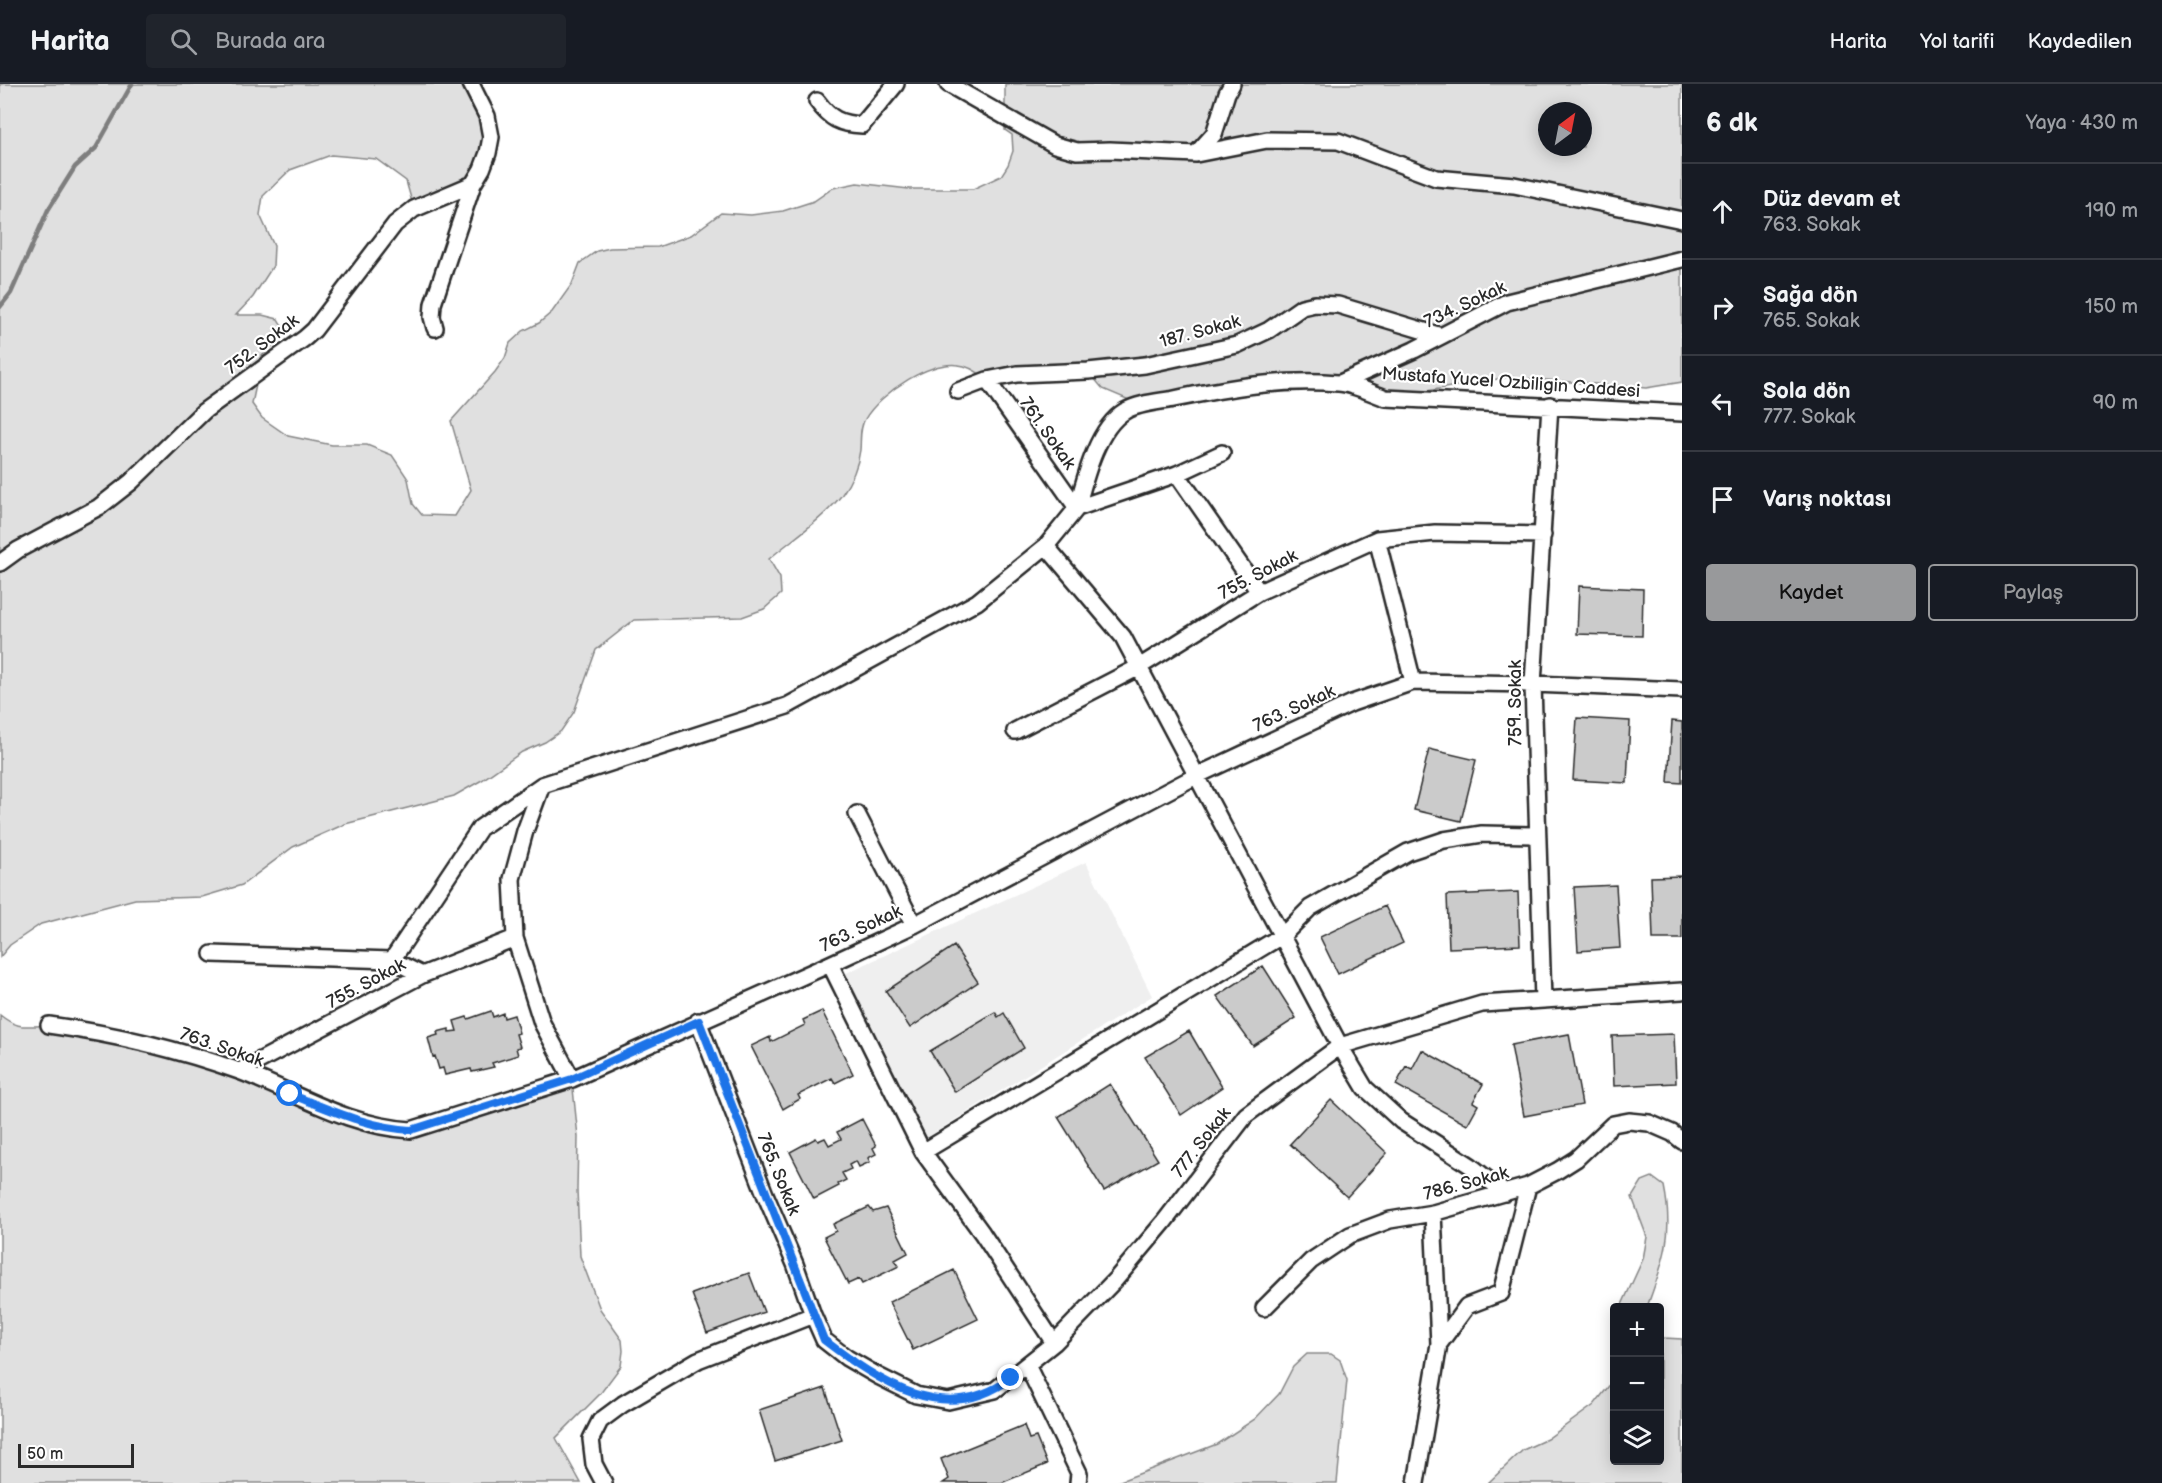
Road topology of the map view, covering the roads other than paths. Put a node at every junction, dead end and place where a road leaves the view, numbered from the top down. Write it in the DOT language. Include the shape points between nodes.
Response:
graph roads {
  1 [pos="471,84"];
  2 [pos="896,84"];
  3 [pos="948,84"];
  4 [pos="1232,84"];
  5 [pos="817,101"];
  6 [pos="1196,154"];
  7 [pos="473,183"];
  8 [pos="1682,220"];
  9 [pos="1682,259"];
  10 [pos="435,328"];
  11 [pos="1441,336"];
  12 [pos="987,380"];
  13 [pos="1340,383"];
  14 [pos="958,392"];
  15 [pos="1550,405"];
  16 [pos="1682,413"];
  17 [pos="1222,453"];
  18 [pos="1177,474"];
  19 [pos="1077,508"];
  20 [pos="1543,535"];
  21 [pos="1377,539"];
  22 [pos="1046,546"];
  23 [pos="0,562"];
  24 [pos="1259,592"];
  25 [pos="1139,667"];
  26 [pos="1413,682"];
  27 [pos="1533,684"];
  28 [pos="1682,690"];
  29 [pos="1016,731"];
  30 [pos="1196,776"];
  31 [pos="543,785"];
  32 [pos="857,814"];
  33 [pos="1536,835"];
  34 [pos="914,925"];
  35 [pos="1283,935"];
  36 [pos="515,938"];
  37 [pos="212,954"];
  38 [pos="392,960"];
  39 [pos="830,964"];
  40 [pos="422,975"];
  41 [pos="1682,991"];
  42 [pos="1543,1000"];
  43 [pos="699,1021"];
  44 [pos="48,1025"];
  45 [pos="1340,1046"];
  46 [pos="240,1071"];
  47 [pos="572,1079"];
  48 [pos="1682,1141"];
  49 [pos="923,1152"];
  50 [pos="1528,1186"];
  51 [pos="1504,1193"];
  52 [pos="1433,1213"];
  53 [pos="1264,1308"];
  54 [pos="813,1315"];
  55 [pos="824,1340"];
  56 [pos="1054,1343"];
  57 [pos="1439,1344"];
  58 [pos="1027,1365"];
  59 [pos="604,1483"];
  60 [pos="1078,1483"];
  61 [pos="1416,1483"];
  1 -- 7 [label="street" via="487,116 491,137 485,161"];
  2 -- 5 [label="street" via="862,125 827,115"];
  3 -- 6 [label="street" via="1055,145 1077,151"];
  4 -- 6 [label="street" via="1214,134"];
  6 -- 8 [label="street" via="1267,140 1338,141 1437,178 1514,185"];
  7 -- 10 [label="street" via="433,304"];
  7 -- 23 [label="street, 752. Sokak" via="414,209 395,224 315,330 204,411 99,507"];
  9 -- 11 [label="street, 734. Sokak" via="1507,302"];
  11 -- 12 [label="street, 187. Sokak" via="1338,305 1315,304 1302,307 1269,330 1237,345 1145,365 1017,374"];
  11 -- 13 [label="street, 734. Sokak"];
  12 -- 14 [label="street, 187. Sokak"];
  12 -- 19 [label="street, 761. Sokak"];
  13 -- 15 [label="street, Mustafa Yucel Ozbiligin Caddesi" via="1386,398"];
  13 -- 19 [label="street" via="1254,385 1125,411 1098,446"];
  15 -- 16 [label="street, Mustafa Yucel Ozbiligin Caddesi"];
  15 -- 20 [label="street, 759. Sokak"];
  17 -- 18 [label="street"];
  18 -- 19 [label="street"];
  18 -- 24 [label="street"];
  19 -- 22 [label="street"];
  20 -- 21 [label="street, 755. Sokak" via="1435,532"];
  20 -- 27 [label="street, 759. Sokak"];
  21 -- 24 [label="street, 755. Sokak"];
  21 -- 26 [label="street"];
  22 -- 25 [label="street" via="1123,637"];
  22 -- 31 [label="street" via="977,602 787,706"];
  24 -- 25 [label="street, 755. Sokak"];
  25 -- 29 [label="street, 755. Sokak"];
  25 -- 30 [label="street"];
  26 -- 27 [label="street, 763. Sokak"];
  26 -- 30 [label="street, 763. Sokak" via="1352,703"];
  27 -- 28 [label="street, 763. Sokak"];
  27 -- 33 [label="street, 759. Sokak"];
  30 -- 34 [label="street, 763. Sokak"];
  30 -- 35 [label="street"];
  31 -- 36 [label="street" via="512,879"];
  31 -- 38 [label="street" via="480,828"];
  32 -- 34 [label="street"];
  33 -- 35 [label="street" via="1482,834 1444,840 1408,852 1310,908"];
  33 -- 42 [label="street, 759. Sokak"];
  34 -- 39 [label="street, 763. Sokak"];
  35 -- 45 [label="street"];
  35 -- 49 [label="street"];
  36 -- 40 [label="street, 755. Sokak"];
  36 -- 47 [label="street" via="542,1023"];
  37 -- 38 [label="street"];
  38 -- 40 [label="street"];
  39 -- 43 [label="street, 763. Sokak"];
  39 -- 49 [label="street"];
  40 -- 46 [label="street, 755. Sokak"];
  41 -- 42 [label="street, 777. Sokak"];
  42 -- 45 [label="street, 777. Sokak" via="1482,1004"];
  43 -- 47 [label="street, 763. Sokak"];
  43 -- 54 [label="street, 765. Sokak"];
  44 -- 46 [label="street, 763. Sokak" via="168,1049"];
  45 -- 51 [label="street" via="1365,1088 1401,1121 1471,1166"];
  45 -- 56 [label="street, 777. Sokak" via="1246,1115 1116,1279"];
  46 -- 47 [label="street, 763. Sokak" via="354,1120 411,1130"];
  48 -- 50 [label="street, 786. Sokak" via="1649,1123 1613,1124 1576,1159"];
  49 -- 56 [label="street"];
  50 -- 51 [label="street, 786. Sokak"];
  50 -- 57 [label="street" via="1501,1293 1467,1306"];
  51 -- 52 [label="street, 786. Sokak"];
  52 -- 53 [label="street, 786. Sokak" via="1390,1220 1350,1235 1311,1261"];
  52 -- 57 [label="street"];
  54 -- 55 [label="street, 765. Sokak"];
  54 -- 59 [label="street" via="698,1360 600,1421 591,1439 594,1464"];
  55 -- 58 [label="street, 777. Sokak" via="847,1358 916,1395 948,1401 995,1390"];
  56 -- 58 [label="street, 777. Sokak"];
  57 -- 61 [label="street"];
  58 -- 60 [label="street" via="1079,1473"];
}
